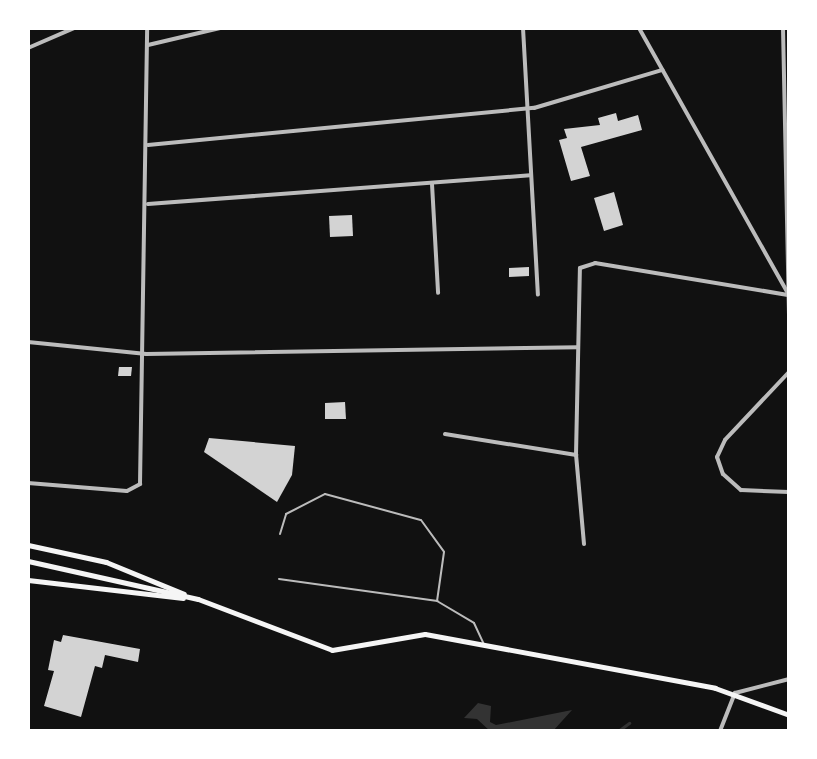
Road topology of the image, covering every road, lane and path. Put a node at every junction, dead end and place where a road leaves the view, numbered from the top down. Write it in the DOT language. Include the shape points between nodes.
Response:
graph roads {
  1 [pos="74,28"];
  2 [pos="147,28"];
  3 [pos="220,28"];
  4 [pos="523,28"];
  5 [pos="639,28"];
  6 [pos="783,28"];
  7 [pos="148,45"];
  8 [pos="28,48"];
  9 [pos="662,70"];
  10 [pos="526,109"];
  11 [pos="147,145"];
  12 [pos="530,175"];
  13 [pos="432,184"];
  14 [pos="148,204"];
  15 [pos="438,293"];
  16 [pos="538,295"];
  17 [pos="789,295"];
  18 [pos="789,314"];
  19 [pos="28,342"];
  20 [pos="578,347"];
  21 [pos="146,354"];
  22 [pos="789,372"];
  23 [pos="445,434"];
  24 [pos="576,455"];
  25 [pos="28,483"];
  26 [pos="789,492"];
  27 [pos="280,534"];
  28 [pos="584,544"];
  29 [pos="28,545"];
  30 [pos="30,559"];
  31 [pos="279,579"];
  32 [pos="28,580"];
  33 [pos="188,597"];
  34 [pos="437,601"];
  35 [pos="484,645"];
  36 [pos="789,679"];
  37 [pos="735,693"];
  38 [pos="789,715"];
  39 [pos="720,731"];
  1 -- 8 [label="street"];
  2 -- 7 [label="street"];
  3 -- 7 [label="street"];
  4 -- 10 [label="street"];
  5 -- 9 [label="street"];
  6 -- 17 [label="street"];
  7 -- 11 [label="street"];
  9 -- 10 [label="street"];
  9 -- 17 [label="street"];
  10 -- 11 [label="street"];
  10 -- 12 [label="street"];
  11 -- 14 [label="street"];
  12 -- 13 [label="street"];
  12 -- 16 [label="street"];
  13 -- 14 [label="street"];
  13 -- 15 [label="street"];
  14 -- 21 [label="street"];
  17 -- 18 [label="street"];
  17 -- 20 [label="street" via="584,263 579,273"];
  19 -- 21 [label="street"];
  20 -- 21 [label="street"];
  20 -- 24 [label="street"];
  21 -- 25 [label="street" via="138,487"];
  22 -- 26 [label="street" via="725,440 717,457 723,474 741,490"];
  23 -- 24 [label="street"];
  24 -- 28 [label="street"];
  27 -- 34 [label="lane" via="286,514 318,494 421,520 444,552"];
  29 -- 33 [label="main road" via="106,562"];
  30 -- 33 [label="main road"];
  31 -- 34 [label="lane"];
  32 -- 33 [label="main road"];
  33 -- 35 [label="main road" via="341,652 406,634"];
  34 -- 35 [label="lane" via="474,623"];
  35 -- 37 [label="main road"];
  36 -- 37 [label="street"];
  37 -- 38 [label="main road"];
  37 -- 39 [label="street"];
}
